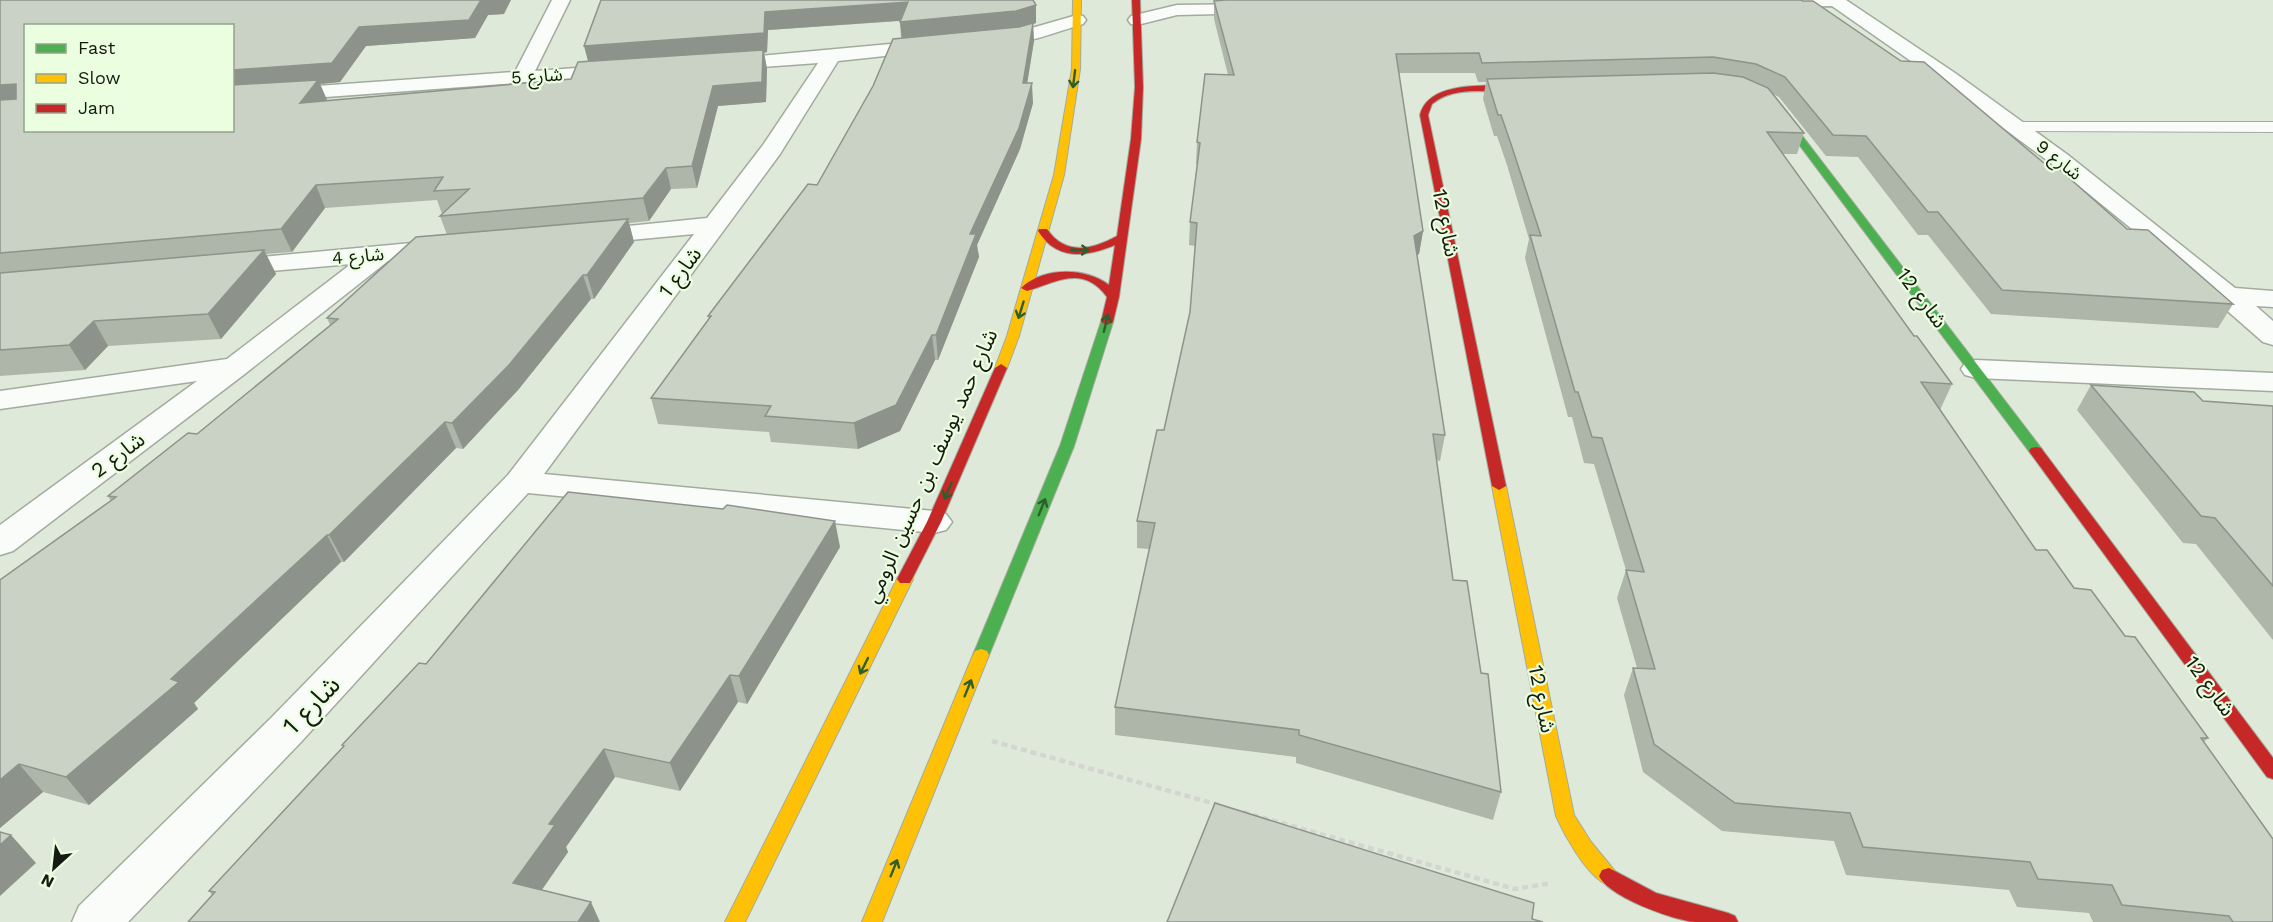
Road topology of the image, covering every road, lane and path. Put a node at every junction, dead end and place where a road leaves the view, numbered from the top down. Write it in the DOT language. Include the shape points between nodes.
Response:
graph roads {
  1 [pos="561,0"];
  2 [pos="1077,0"];
  3 [pos="1136,0"];
  4 [pos="1835,0"];
  5 [pos="1752,2"];
  6 [pos="1273,8"];
  7 [pos="1177,10"];
  8 [pos="1077,20"];
  9 [pos="1137,20"];
  10 [pos="1020,37"];
  11 [pos="973,42"];
  12 [pos="950,44"];
  13 [pos="1076,50"];
  14 [pos="832,56"];
  15 [pos="701,65"];
  16 [pos="641,69"];
  17 [pos="522,77"];
  18 [pos="1547,88"];
  19 [pos="234,98"];
  20 [pos="1765,99"];
  21 [pos="2017,127"];
  22 [pos="2273,127"];
  23 [pos="715,225"];
  24 [pos="1043,231"];
  25 [pos="1122,237"];
  26 [pos="565,238"];
  27 [pos="472,246"];
  28 [pos="380,254"];
  29 [pos="202,270"];
  30 [pos="1027,288"];
  31 [pos="2229,296"];
  32 [pos="1113,297"];
  33 [pos="2273,299"];
  34 [pos="2273,336"];
  35 [pos="234,367"];
  36 [pos="1976,369"];
  37 [pos="2273,382"];
  38 [pos="0,400"];
  39 [pos="520,482"];
  40 [pos="934,522"];
  41 [pos="0,543"];
  42 [pos="951,729"];
  43 [pos="2273,772"];
  44 [pos="1227,807"];
  45 [pos="1239,810"];
  46 [pos="1606,875"];
  47 [pos="96,922"];
  48 [pos="735,922"];
  49 [pos="872,922"];
  50 [pos="1728,922"];
  1 -- 17 [label="street"];
  2 -- 8 [label="street, شارع حمد يوسف بن حسين الرومي"];
  3 -- 7 [label="street"];
  3 -- 9 [label="street"];
  4 -- 5 [label="street"];
  4 -- 21 [label="street, شارع 9"];
  6 -- 7 [label="street"];
  7 -- 9 [label="street"];
  8 -- 10 [label="street"];
  8 -- 13 [label="street, شارع حمد يوسف بن حسين الرومي"];
  9 -- 25 [label="street" via="1136,139"];
  10 -- 11 [label="street"];
  10 -- 13 [label="street"];
  12 -- 14 [label="street"];
  13 -- 24 [label="street, شارع حمد يوسف بن حسين الرومي, one-way" via="1069,122"];
  14 -- 15 [label="street"];
  14 -- 23 [label="street, شارع 1" via="796,114"];
  16 -- 17 [label="street, شارع 5"];
  17 -- 19 [label="street, شارع 5"];
  18 -- 46 [label="street, شارع 12" via="1446,92 1429,101 1424,115 1565,816 1575,839"];
  20 -- 36 [label="street, شارع 12" via="1775,106"];
  21 -- 22 [label="lane"];
  21 -- 31 [label="street, شارع 9"];
  23 -- 26 [label="street"];
  23 -- 39 [label="street, شارع 1"];
  24 -- 25 [label="street, one-way" via="1050,243 1072,250 1105,248"];
  24 -- 30 [label="street, شارع حمد يوسف بن حسين الرومي"];
  25 -- 32 [label="street"];
  27 -- 28 [label="street, شارع 4"];
  28 -- 29 [label="street, شارع 4"];
  28 -- 35 [label="street, شارع 2"];
  30 -- 32 [label="street" via="1048,277 1077,275 1102,282"];
  30 -- 40 [label="street, شارع حمد يوسف بن حسين الرومي, one-way" via="996,381"];
  31 -- 33 [label="street"];
  31 -- 34 [label="street, شارع 9"];
  42 -- 32 [label="street, one-way" via="1067,446"];
  35 -- 38 [label="street, شارع 2"];
  35 -- 41 [label="street, شارع 2"];
  36 -- 37 [label="street"];
  36 -- 43 [label="street, شارع 12"];
  39 -- 40 [label="street"];
  39 -- 47 [label="street, شارع 1" via="294,722"];
  40 -- 48 [label="street, شارع حمد يوسف بن حسين الرومي, one-way"];
  42 -- 44 [label="path"];
  49 -- 42 [label="street, one-way"];
  45 -- 46 [label="path" via="1515,889"];
  46 -- 50 [label="street, شارع 12" via="1653,901"];
}
